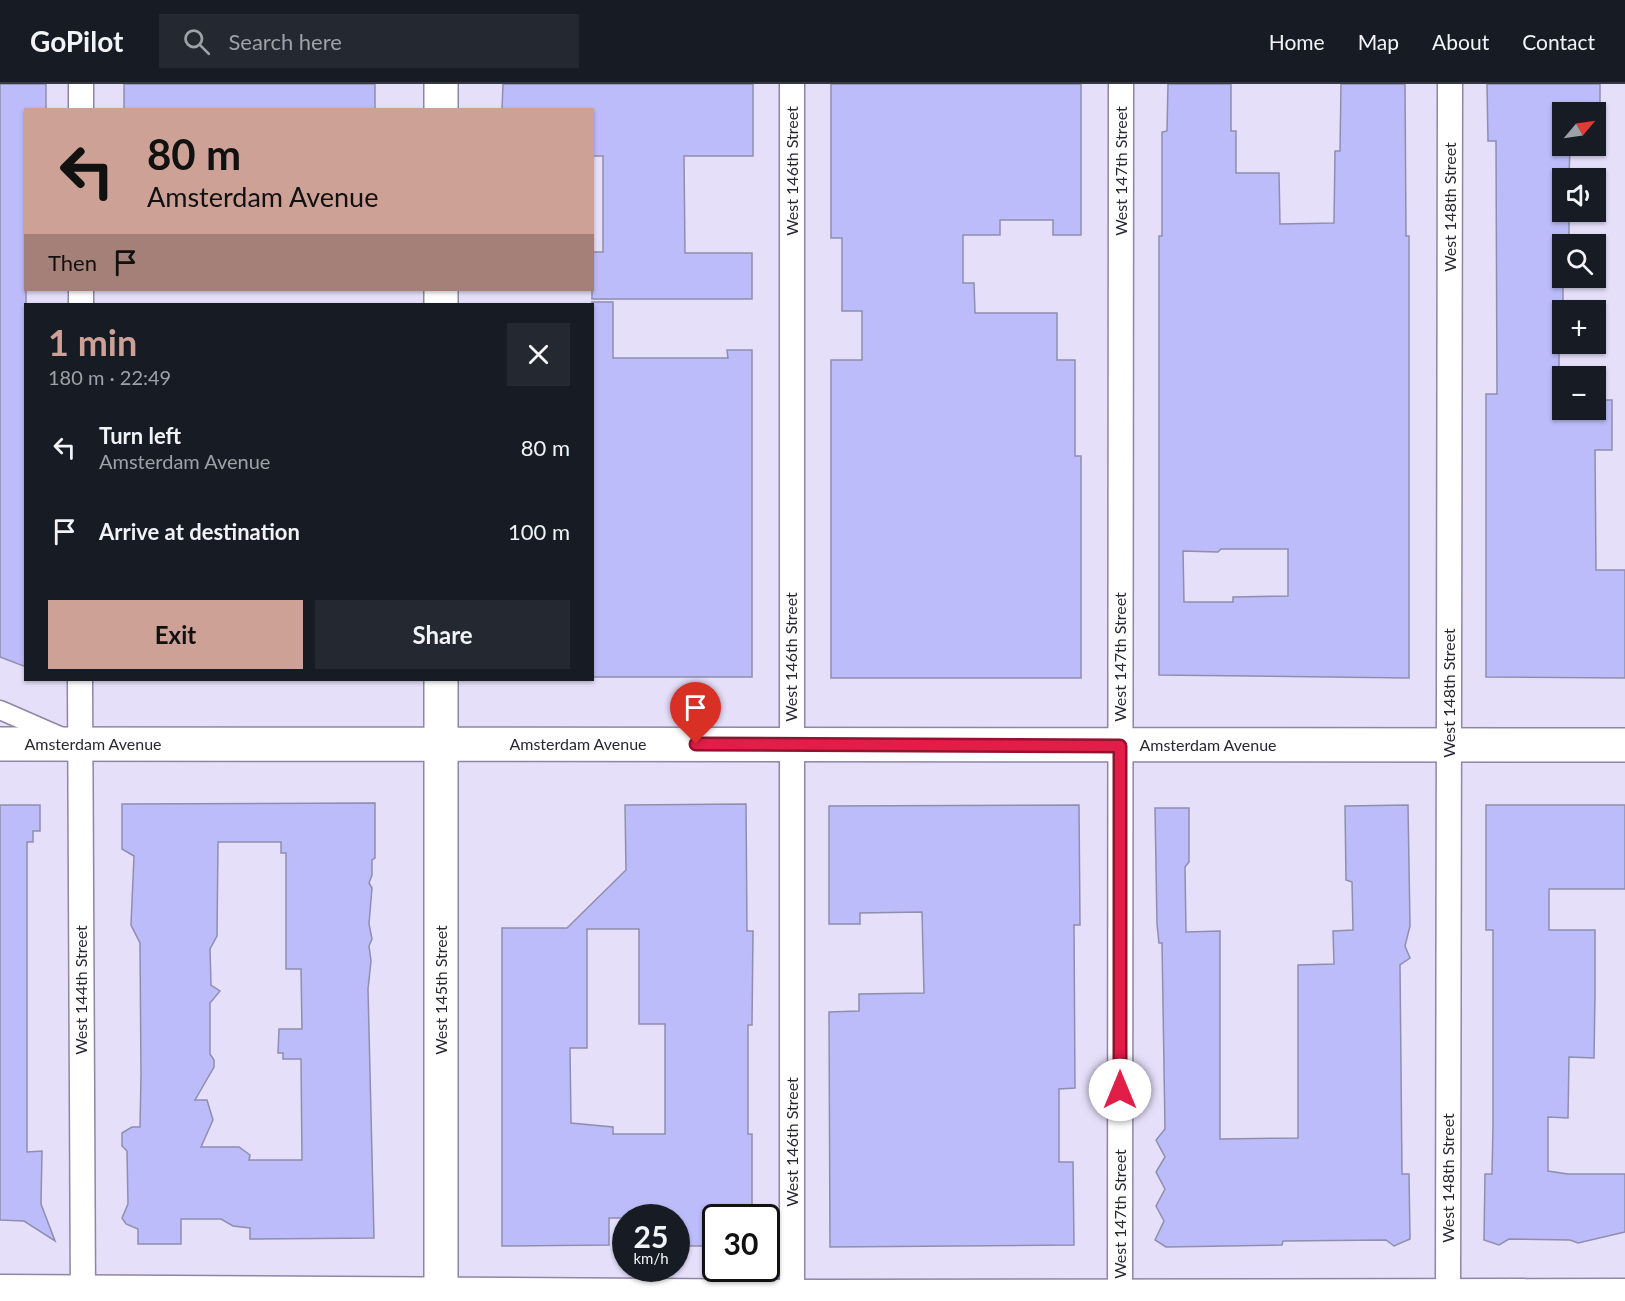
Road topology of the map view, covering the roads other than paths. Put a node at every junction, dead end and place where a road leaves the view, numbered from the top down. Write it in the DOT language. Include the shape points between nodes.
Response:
graph roads {
  1 [pos="81,84"];
  2 [pos="441,84"];
  3 [pos="792,84"];
  4 [pos="1121,84"];
  5 [pos="1450,84"];
  6 [pos="81,108"];
  7 [pos="441,108"];
  8 [pos="80,681"];
  9 [pos="441,681"];
  10 [pos="0,710"];
  11 [pos="441,743"];
  12 [pos="0,744"];
  13 [pos="80,745"];
  14 [pos="791,745"];
  15 [pos="1449,745"];
  16 [pos="1625,745"];
  17 [pos="1120,746"];
  18 [pos="0,1290"];
  19 [pos="1625,1294"];
  20 [pos="84,1295"];
  21 [pos="441,1296"];
  22 [pos="792,1297"];
  23 [pos="1120,1297"];
  24 [pos="1448,1298"];
  1 -- 6 [label="street"];
  2 -- 7 [label="main road"];
  3 -- 14 [label="street, West 146th Street"];
  4 -- 17 [label="street, West 147th Street"];
  5 -- 15 [label="street, West 148th Street"];
  8 -- 13 [label="street, West 144th Street"];
  9 -- 11 [label="main road, West 145th Street"];
  10 -- 13 [label="street"];
  11 -- 13 [label="main road, Amsterdam Avenue"];
  11 -- 14 [label="main road, Amsterdam Avenue"];
  11 -- 21 [label="main road, West 145th Street"];
  12 -- 13 [label="main road, Amsterdam Avenue"];
  13 -- 20 [label="street, West 144th Street"];
  14 -- 17 [label="main road, Amsterdam Avenue"];
  14 -- 22 [label="street, West 146th Street"];
  15 -- 16 [label="main road, Amsterdam Avenue"];
  15 -- 17 [label="main road, Amsterdam Avenue"];
  15 -- 24 [label="street, West 148th Street"];
  17 -- 23 [label="street, West 147th Street"];
  18 -- 20 [label="street"];
  19 -- 24 [label="street"];
  20 -- 21 [label="street"];
  21 -- 22 [label="street"];
  22 -- 23 [label="street"];
  23 -- 24 [label="street"];
}
